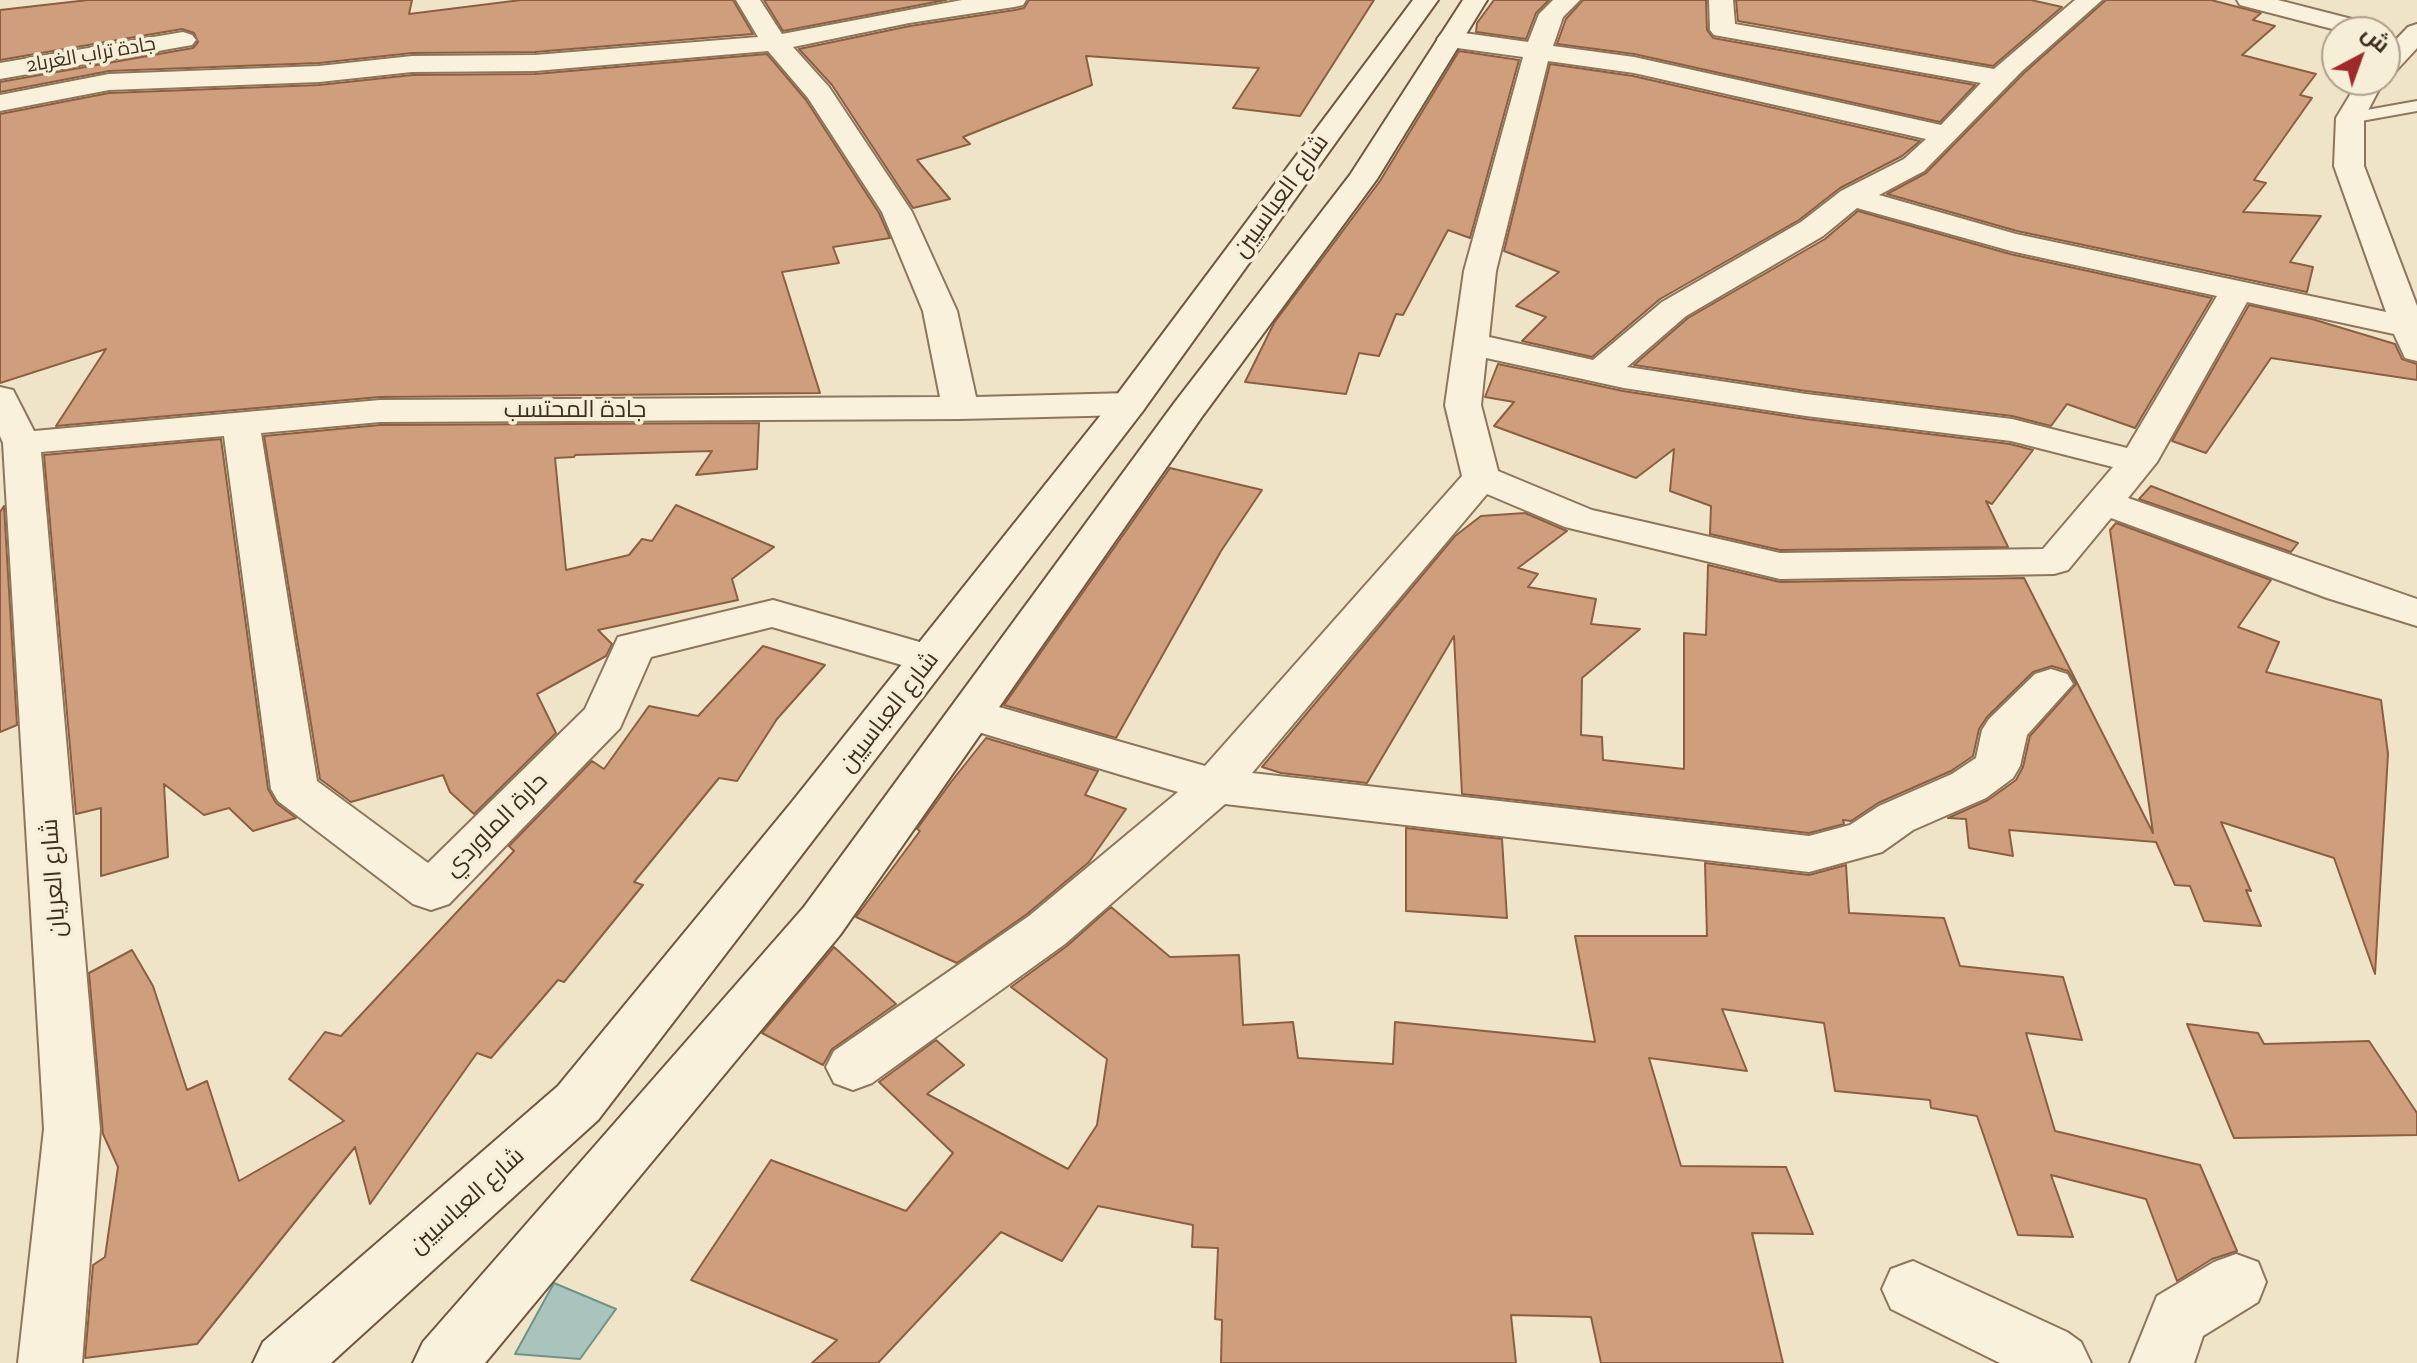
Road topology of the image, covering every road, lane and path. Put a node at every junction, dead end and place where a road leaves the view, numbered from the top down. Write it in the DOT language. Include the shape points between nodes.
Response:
graph roads {
  1 [pos="748,0"];
  2 [pos="1014,0"];
  3 [pos="1426,0"];
  4 [pos="1475,0"];
  5 [pos="1568,0"];
  6 [pos="1721,0"];
  7 [pos="2090,0"];
  8 [pos="2249,0"];
  9 [pos="2321,18"];
  10 [pos="1450,39"];
  11 [pos="183,40"];
  12 [pos="775,43"];
  13 [pos="1538,51"];
  14 [pos="0,71"];
  15 [pos="2000,78"];
  16 [pos="2363,96"];
  17 [pos="0,103"];
  18 [pos="2417,106"];
  19 [pos="2350,118"];
  20 [pos="1947,135"];
  21 [pos="1852,197"];
  22 [pos="2236,292"];
  23 [pos="2412,340"];
  24 [pos="1471,344"];
  25 [pos="1600,372"];
  26 [pos="0,398"];
  27 [pos="1129,404"];
  28 [pos="960,408"];
  29 [pos="241,423"];
  30 [pos="22,443"];
  31 [pos="2138,462"];
  32 [pos="1481,477"];
  33 [pos="2104,502"];
  34 [pos="2417,613"];
  35 [pos="929,659"];
  36 [pos="2051,684"];
  37 [pos="971,714"];
  38 [pos="1215,786"];
  39 [pos="853,1067"];
  40 [pos="2236,1282"];
  41 [pos="1913,1289"];
  42 [pos="50,1363"];
  43 [pos="285,1363"];
  44 [pos="445,1363"];
  45 [pos="2059,1363"];
  46 [pos="2162,1363"];
  1 -- 12 [label="street"];
  2 -- 12 [label="street"];
  3 -- 27 [label="street, شارع العباسيين"];
  4 -- 10 [label="street"];
  5 -- 13 [label="street" via="1552,14"];
  6 -- 15 [label="street" via="1723,30"];
  7 -- 15 [label="street"];
  8 -- 9 [label="street"];
  10 -- 13 [label="street"];
  10 -- 37 [label="street" via="1362,179 1188,410"];
  11 -- 14 [label="street, جادة تراب الغربا2"];
  12 -- 17 [label="street" via="535,63 412,64 319,74 109,82"];
  12 -- 28 [label="street" via="819,93 897,212 940,311"];
  13 -- 20 [label="street" via="1634,65"];
  13 -- 24 [label="street" via="1480,271"];
  15 -- 20 [label="street"];
  16 -- 19 [label="street"];
  18 -- 19 [label="lane"];
  19 -- 23 [label="street" via="2349,166"];
  20 -- 21 [label="street" via="1914,165"];
  21 -- 22 [label="street" via="2011,242"];
  21 -- 25 [label="street" via="1812,229 1674,309"];
  22 -- 23 [label="street"];
  22 -- 31 [label="street"];
  24 -- 25 [label="street"];
  24 -- 32 [label="street" via="1463,405"];
  25 -- 31 [label="street" via="2012,430"];
  26 -- 30 [label="street, شارع العريان"];
  27 -- 28 [label="street, جادة المحتسب"];
  27 -- 35 [label="street, شارع العباسيين"];
  28 -- 29 [label="street, جادة المحتسب" via="380,411"];
  29 -- 30 [label="street, جادة المحتسب"];
  29 -- 35 [label="street, حارة الماوردي" via="295,789 431,891 604,717 633,647 773,613"];
  30 -- 42 [label="street, شارع العريان" via="72,1129"];
  31 -- 33 [label="street"];
  32 -- 33 [label="street" via="1579,519 1780,566 2054,561"];
  32 -- 38 [label="street"];
  33 -- 34 [label="street"];
  35 -- 43 [label="street, شارع العباسيين" via="578,1103"];
  36 -- 38 [label="street" via="2005,730 1997,766 1969,786 1896,818 1865,839 1809,854"];
  37 -- 38 [label="street"];
  37 -- 44 [label="street" via="822,921"];
  38 -- 39 [label="street" via="1047,930"];
  40 -- 46 [label="street" via="2179,1317"];
  41 -- 45 [label="street"];
}
